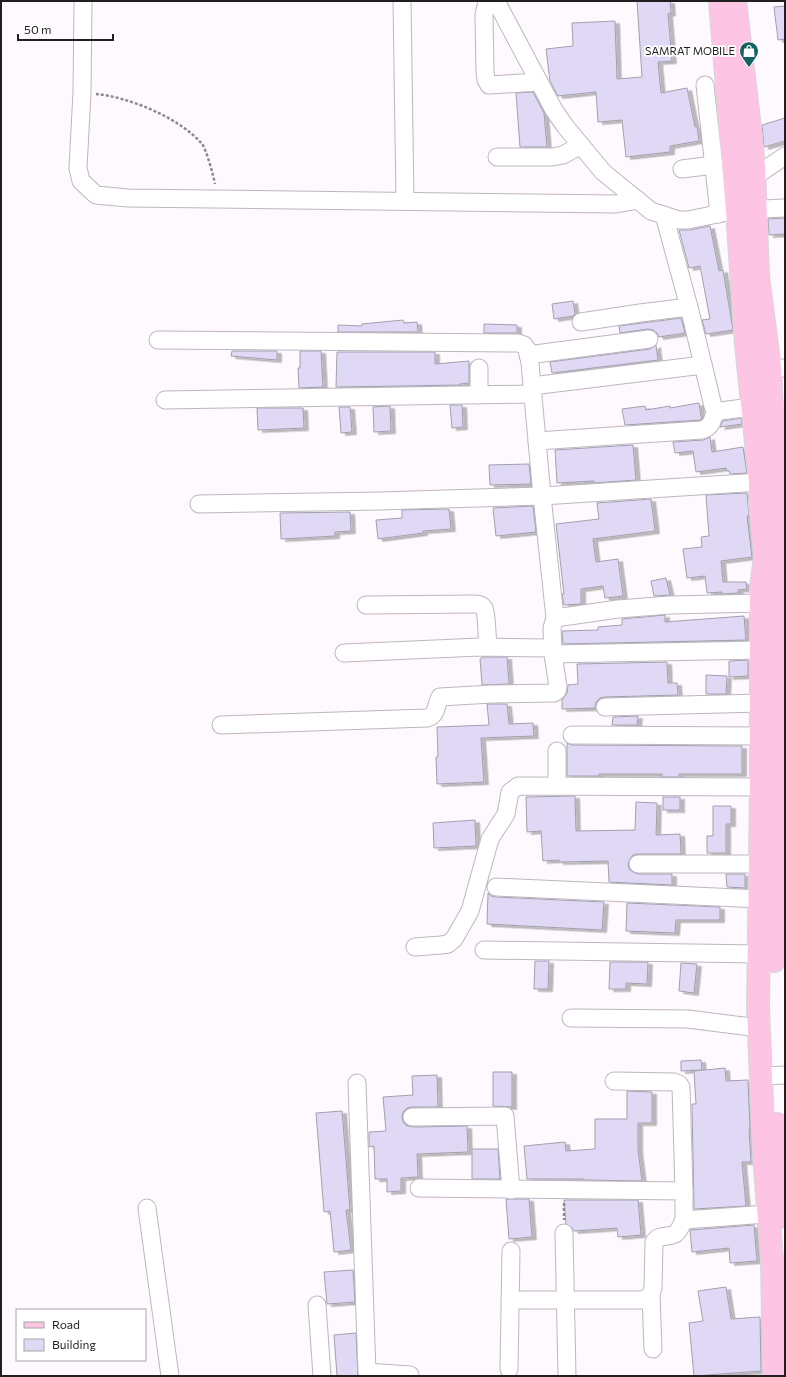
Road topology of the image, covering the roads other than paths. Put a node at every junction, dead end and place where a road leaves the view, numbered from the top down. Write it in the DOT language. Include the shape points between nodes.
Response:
graph roads {
  1 [pos="83,1"];
  2 [pos="402,1"];
  3 [pos="487,1"];
  4 [pos="496,1"];
  5 [pos="720,1"];
  6 [pos="735,1"];
  7 [pos="539,82"];
  8 [pos="705,85"];
  9 [pos="581,145"];
  10 [pos="785,156"];
  11 [pos="497,157"];
  12 [pos="714,165"];
  13 [pos="682,169"];
  14 [pos="747,176"];
  15 [pos="638,200"];
  16 [pos="405,201"];
  17 [pos="785,208"];
  18 [pos="737,211"];
  19 [pos="664,215"];
  20 [pos="689,307"];
  21 [pos="581,322"];
  22 [pos="649,339"];
  23 [pos="158,340"];
  24 [pos="528,355"];
  25 [pos="704,366"];
  26 [pos="479,368"];
  27 [pos="778,369"];
  28 [pos="532,390"];
  29 [pos="479,395"];
  30 [pos="165,400"];
  31 [pos="752,407"];
  32 [pos="715,410"];
  33 [pos="537,441"];
  34 [pos="780,449"];
  35 [pos="760,482"];
  36 [pos="542,496"];
  37 [pos="198,504"];
  38 [pos="777,556"];
  39 [pos="761,603"];
  40 [pos="366,605"];
  41 [pos="555,618"];
  42 [pos="488,648"];
  43 [pos="761,650"];
  44 [pos="344,653"];
  45 [pos="553,654"];
  46 [pos="761,703"];
  47 [pos="604,707"];
  48 [pos="221,726"];
  49 [pos="572,735"];
  50 [pos="775,744"];
  51 [pos="558,750"];
  52 [pos="557,786"];
  53 [pos="775,792"];
  54 [pos="638,864"];
  55 [pos="760,864"];
  56 [pos="496,887"];
  57 [pos="760,899"];
  58 [pos="414,947"];
  59 [pos="484,950"];
  60 [pos="759,954"];
  61 [pos="570,1018"];
  62 [pos="759,1028"];
  63 [pos="773,1075"];
  64 [pos="614,1081"];
  65 [pos="357,1083"];
  66 [pos="412,1117"];
  67 [pos="419,1188"];
  68 [pos="511,1190"];
  69 [pos="684,1191"];
  70 [pos="147,1208"];
  71 [pos="779,1215"];
  72 [pos="684,1220"];
  73 [pos="564,1233"];
  74 [pos="511,1251"];
  75 [pos="651,1295"];
  76 [pos="510,1300"];
  77 [pos="565,1300"];
  78 [pos="317,1305"];
  79 [pos="653,1349"];
  80 [pos="509,1369"];
  81 [pos="170,1376"];
  82 [pos="322,1376"];
  83 [pos="410,1376"];
  84 [pos="567,1376"];
  85 [pos="774,1376"];
  1 -- 16 [label="street" via="78,168 81,181 96,195 128,198"];
  2 -- 16 [label="street"];
  3 -- 7 [label="street" via="484,15 485,65 489,85"];
  4 -- 7 [label="street"];
  5 -- 14 [label="main road"];
  6 -- 14 [label="main road" via="749,120"];
  7 -- 9 [label="street" via="554,110"];
  8 -- 12 [label="street"];
  9 -- 11 [label="street" via="563,155 552,157"];
  9 -- 15 [label="street" via="603,172"];
  10 -- 14 [label="street"];
  12 -- 13 [label="street"];
  12 -- 18 [label="street"];
  14 -- 18 [label="main road"];
  15 -- 16 [label="street" via="616,204"];
  15 -- 19 [label="street" via="651,211"];
  17 -- 18 [label="street"];
  18 -- 19 [label="street" via="684,220"];
  18 -- 27 [label="main road" via="758,276"];
  18 -- 31 [label="main road"];
  19 -- 20 [label="street"];
  20 -- 21 [label="street"];
  20 -- 25 [label="street"];
  22 -- 24 [label="street"];
  23 -- 24 [label="street" via="518,343 524,345"];
  24 -- 28 [label="street"];
  25 -- 28 [label="street"];
  25 -- 32 [label="street"];
  26 -- 29 [label="street"];
  27 -- 34 [label="main road"];
  28 -- 29 [label="street"];
  28 -- 33 [label="street"];
  29 -- 30 [label="street"];
  31 -- 32 [label="street"];
  31 -- 35 [label="main road"];
  32 -- 33 [label="street" via="711,424 702,430"];
  33 -- 36 [label="street"];
  34 -- 38 [label="main road"];
  35 -- 36 [label="street"];
  35 -- 38 [label="main road" via="760,504"];
  36 -- 37 [label="street"];
  36 -- 41 [label="street"];
  38 -- 39 [label="main road" via="761,588"];
  38 -- 50 [label="main road" via="782,679"];
  39 -- 41 [label="street" via="655,606"];
  39 -- 43 [label="main road"];
  40 -- 42 [label="street" via="480,605 484,608"];
  41 -- 45 [label="street" via="552,628"];
  42 -- 44 [label="street"];
  42 -- 45 [label="street" via="547,648"];
  43 -- 45 [label="street"];
  43 -- 46 [label="main road"];
  45 -- 48 [label="street" via="558,687 554,693 440,697 435,714 427,718"];
  46 -- 47 [label="street"];
  46 -- 50 [label="main road"];
  49 -- 50 [label="street"];
  50 -- 53 [label="main road"];
  51 -- 52 [label="street"];
  52 -- 53 [label="street"];
  52 -- 58 [label="street" via="513,788 506,814 490,839 470,911 454,940 448,944"];
  53 -- 55 [label="main road"];
  53 -- 63 [label="main road"];
  54 -- 55 [label="street"];
  55 -- 57 [label="main road"];
  56 -- 57 [label="street"];
  57 -- 60 [label="main road"];
  59 -- 60 [label="street"];
  60 -- 62 [label="main road"];
  61 -- 62 [label="street" via="688,1019"];
  62 -- 63 [label="main road"];
  63 -- 71 [label="main road" via="764,1155"];
  64 -- 69 [label="street" via="679,1084"];
  65 -- 83 [label="street" via="367,1372"];
  66 -- 68 [label="street" via="505,1116"];
  67 -- 68 [label="street"];
  68 -- 69 [label="street"];
  69 -- 72 [label="street"];
  70 -- 81 [label="street"];
  71 -- 72 [label="street"];
  71 -- 85 [label="main road" via="772,1260"];
  72 -- 75 [label="street" via="674,1234 656,1238 654,1242"];
  73 -- 77 [label="street"];
  74 -- 76 [label="street"];
  75 -- 77 [label="street" via="642,1300"];
  75 -- 79 [label="street"];
  76 -- 77 [label="street"];
  76 -- 80 [label="street"];
  77 -- 84 [label="street"];
  78 -- 82 [label="street"];
}
